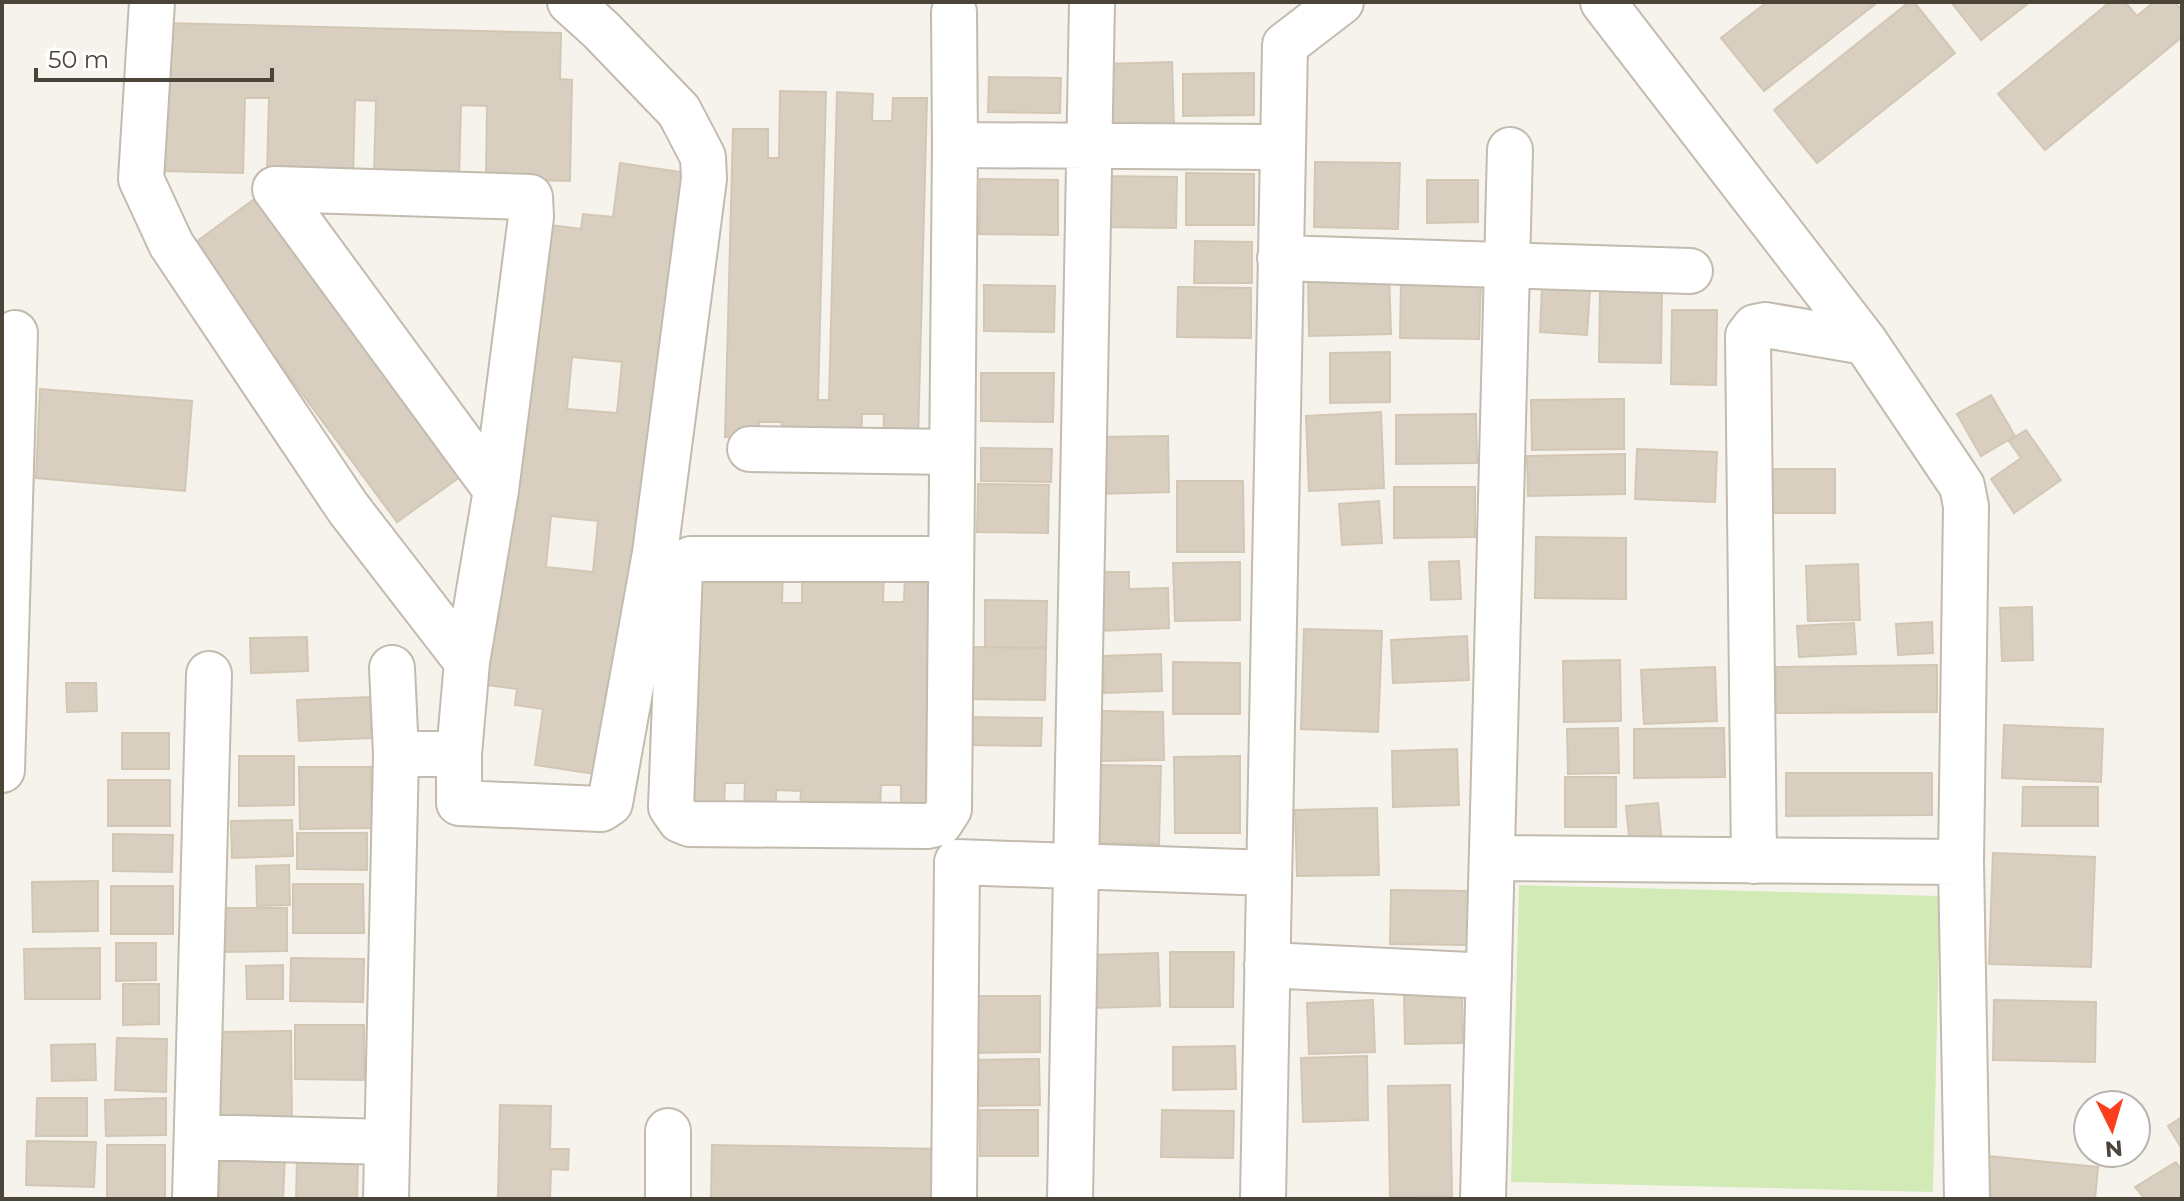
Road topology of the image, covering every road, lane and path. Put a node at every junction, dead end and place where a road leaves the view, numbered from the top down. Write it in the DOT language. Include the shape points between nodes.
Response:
graph roads {
  1 [pos="152,2"];
  2 [pos="570,2"];
  3 [pos="1092,2"];
  4 [pos="1341,2"];
  5 [pos="1603,2"];
  6 [pos="954,12"];
  7 [pos="955,145"];
  8 [pos="1090,145"];
  9 [pos="1283,147"];
  10 [pos="1510,150"];
  11 [pos="1280,258"];
  12 [pos="1507,265"];
  13 [pos="1690,271"];
  14 [pos="15,333"];
  15 [pos="1865,342"];
  16 [pos="750,449"];
  17 [pos="952,452"];
  18 [pos="496,490"];
  19 [pos="951,559"];
  20 [pos="467,662"];
  21 [pos="392,668"];
  22 [pos="209,674"];
  23 [pos="2,742"];
  24 [pos="396,754"];
  25 [pos="459,754"];
  26 [pos="395,803"];
  27 [pos="459,803"];
  28 [pos="1492,858"];
  29 [pos="1754,861"];
  30 [pos="1961,862"];
  31 [pos="1076,866"];
  32 [pos="1269,873"];
  33 [pos="1267,965"];
  34 [pos="1489,976"];
  35 [pos="668,1131"];
  36 [pos="197,1137"];
  37 [pos="386,1142"];
  38 [pos="195,1199"];
  39 [pos="386,1199"];
  40 [pos="668,1199"];
  41 [pos="954,1199"];
  42 [pos="1070,1199"];
  43 [pos="1263,1199"];
  44 [pos="1483,1199"];
  45 [pos="1967,1199"];
  1 -- 20 [label="street" via="141,179 171,244 348,508"];
  2 -- 27 [label="street" via="679,111 703,157 655,553 610,803 601,809"];
  3 -- 8 [label="street"];
  4 -- 9 [label="street" via="1285,45"];
  5 -- 15 [label="street"];
  6 -- 7 [label="street"];
  7 -- 8 [label="street"];
  7 -- 17 [label="street"];
  8 -- 9 [label="street"];
  8 -- 31 [label="street"];
  9 -- 11 [label="street"];
  10 -- 12 [label="street"];
  11 -- 12 [label="street"];
  11 -- 32 [label="street"];
  12 -- 13 [label="street"];
  12 -- 28 [label="street"];
  14 -- 23 [label="street"];
  15 -- 29 [label="street" via="1765,325 1748,336"];
  15 -- 30 [label="street" via="1962,486 1966,506"];
  16 -- 17 [label="street"];
  17 -- 19 [label="street"];
  18 -- 18 [label="street" via="530,197 275,189"];
  18 -- 20 [label="street"];
  19 -- 19 [label="street" via="691,559 680,569 671,807 680,820 706,825 940,823 949,809"];
  20 -- 25 [label="street"];
  21 -- 24 [label="street"];
  22 -- 36 [label="street"];
  24 -- 25 [label="street"];
  24 -- 26 [label="street"];
  25 -- 27 [label="street"];
  26 -- 27 [label="street"];
  26 -- 37 [label="street"];
  28 -- 29 [label="street"];
  28 -- 34 [label="street"];
  29 -- 30 [label="street"];
  30 -- 45 [label="street"];
  31 -- 32 [label="street"];
  31 -- 41 [label="street" via="957,862"];
  31 -- 42 [label="street"];
  32 -- 33 [label="street"];
  33 -- 34 [label="street"];
  33 -- 43 [label="street"];
  34 -- 44 [label="street"];
  35 -- 40 [label="street"];
  36 -- 37 [label="street"];
  36 -- 38 [label="street"];
  37 -- 39 [label="street"];
}
